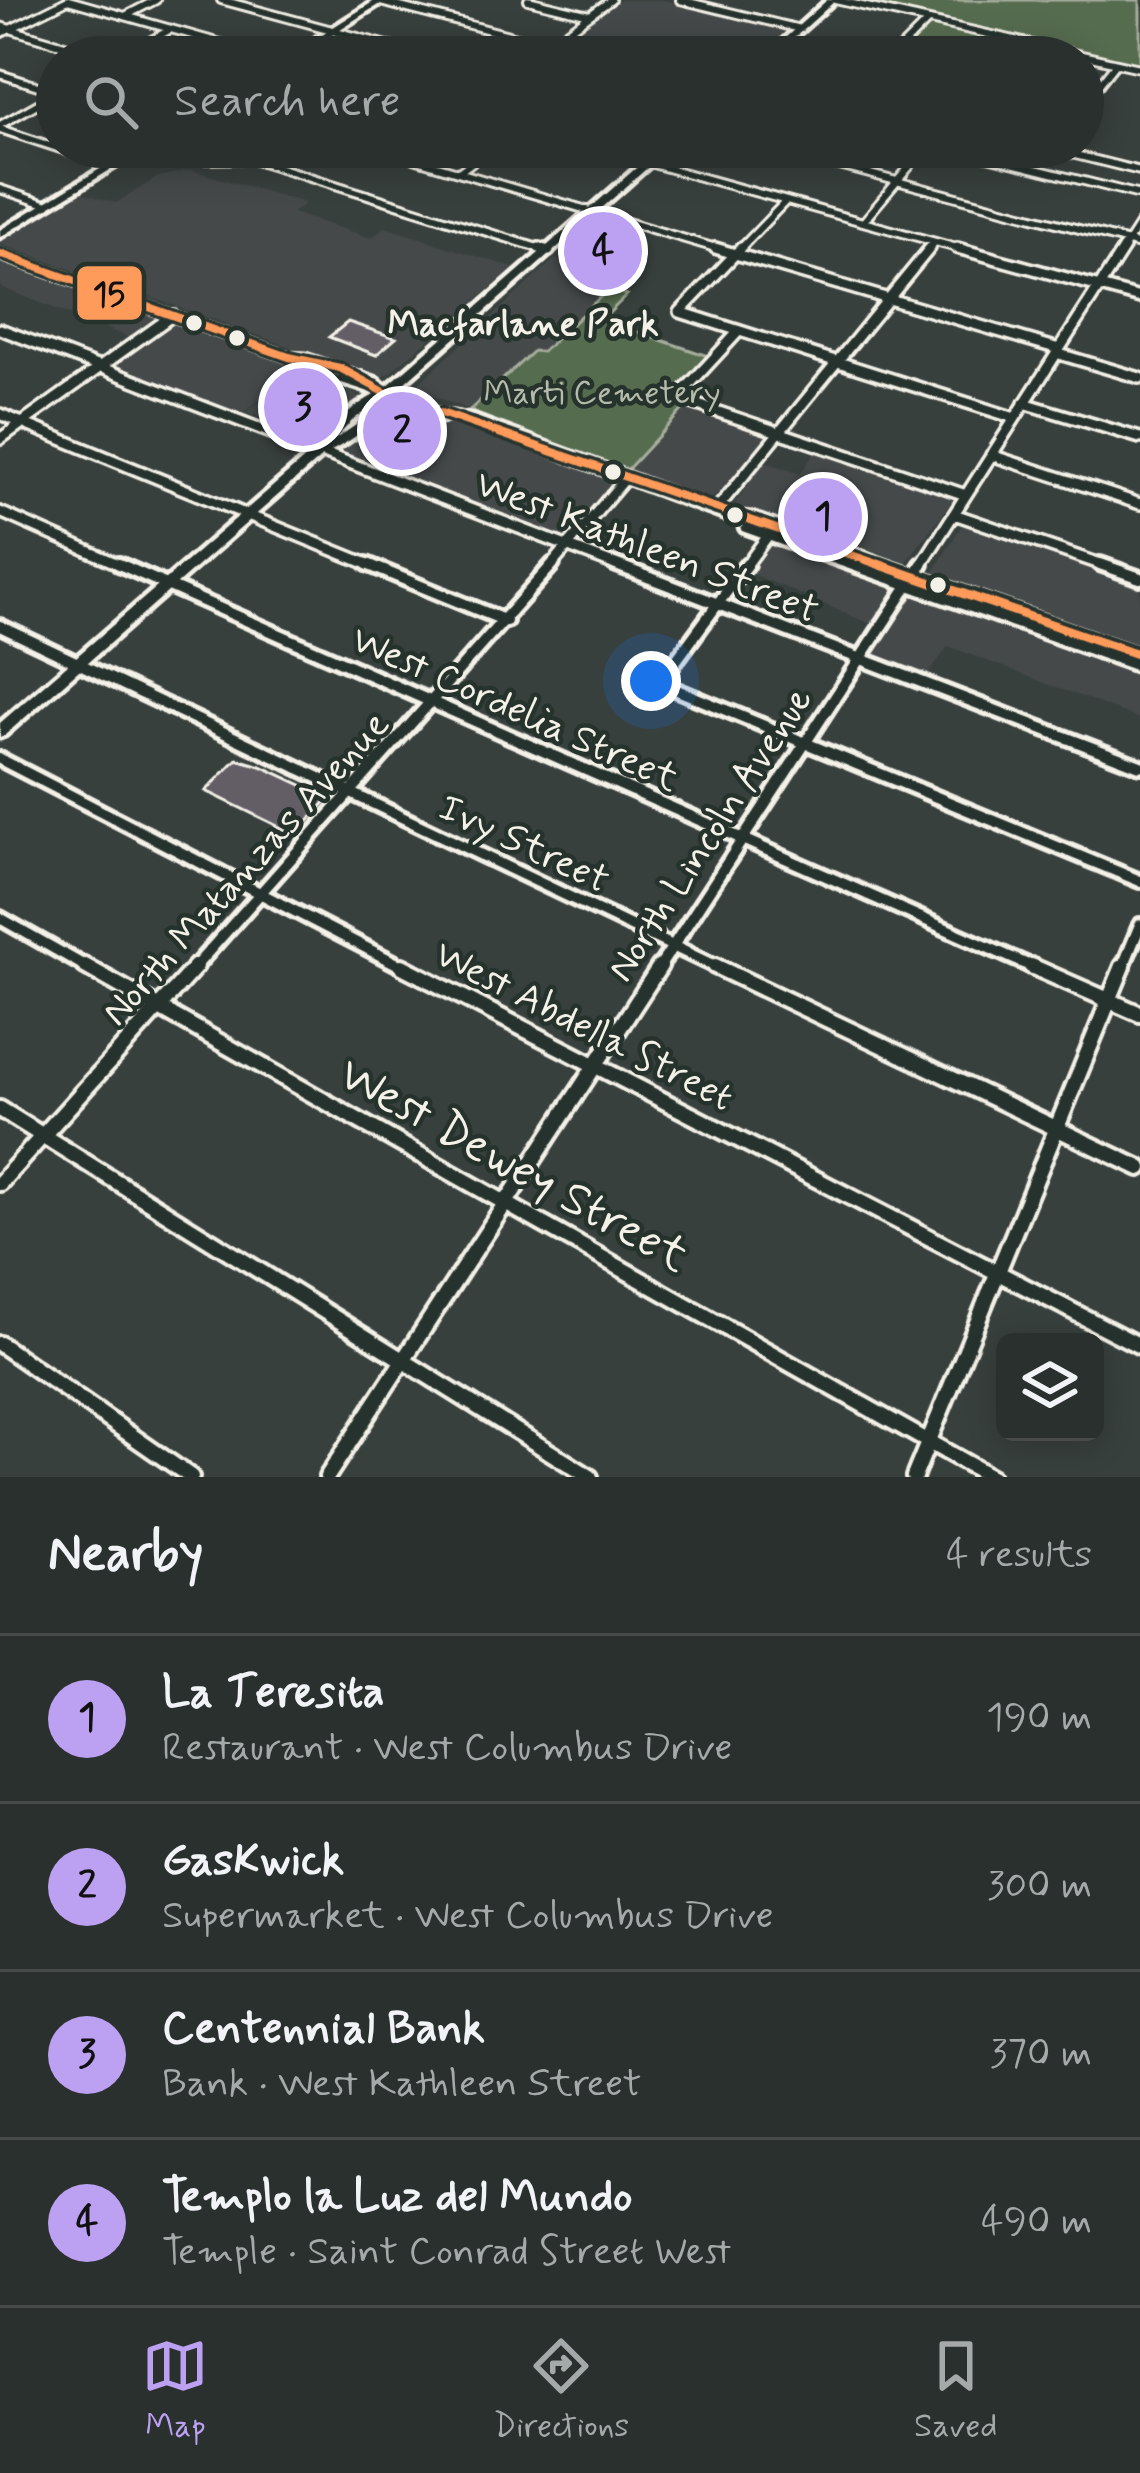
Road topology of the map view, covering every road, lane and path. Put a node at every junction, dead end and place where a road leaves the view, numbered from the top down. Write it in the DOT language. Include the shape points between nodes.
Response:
graph roads {
  1 [pos="68,0"];
  2 [pos="156,0"];
  3 [pos="221,0"];
  4 [pos="528,0"];
  5 [pos="611,0"];
  6 [pos="680,0"];
  7 [pos="834,0"];
  8 [pos="378,1"];
  9 [pos="590,15"];
  10 [pos="125,16"];
  11 [pos="928,21"];
  12 [pos="800,28"];
  13 [pos="10,29"];
  14 [pos="171,29"];
  15 [pos="0,30"];
  16 [pos="333,30"];
  17 [pos="159,36"];
  18 [pos="196,36"];
  19 [pos="323,36"];
  20 [pos="355,36"];
  21 [pos="513,36"];
  22 [pos="561,36"];
  23 [pos="791,36"];
  24 [pos="913,36"];
  25 [pos="995,36"];
  26 [pos="36,37"];
  27 [pos="1104,60"];
  28 [pos="1116,63"];
  29 [pos="1140,68"];
  30 [pos="0,74"];
  31 [pos="1104,78"];
  32 [pos="36,85"];
  33 [pos="36,105"];
  34 [pos="0,127"];
  35 [pos="36,140"];
  36 [pos="1104,162"];
  37 [pos="109,168"];
  38 [pos="282,168"];
  39 [pos="445,168"];
  40 [pos="464,168"];
  41 [pos="642,168"];
  42 [pos="666,168"];
  43 [pos="845,168"];
  44 [pos="909,168"];
  45 [pos="1031,168"];
  46 [pos="1140,171"];
  47 [pos="459,172"];
  48 [pos="897,182"];
  49 [pos="0,189"];
  50 [pos="1140,195"];
  51 [pos="786,201"];
  52 [pos="48,205"];
  53 [pos="593,212"];
  54 [pos="862,222"];
  55 [pos="1140,223"];
  56 [pos="0,234"];
  57 [pos="935,242"];
  58 [pos="1128,242"];
  59 [pos="1140,244"];
  60 [pos="550,250"];
  61 [pos="0,254"];
  62 [pos="734,254"];
  63 [pos="1099,286"];
  64 [pos="1140,298"];
  65 [pos="888,299"];
  66 [pos="172,315"];
  67 [pos="0,329"];
  68 [pos="739,331"];
  69 [pos="1058,351"];
  70 [pos="837,362"];
  71 [pos="100,367"];
  72 [pos="1140,378"];
  73 [pos="386,393"];
  74 [pos="1024,403"];
  75 [pos="0,414"];
  76 [pos="1015,418"];
  77 [pos="22,423"];
  78 [pos="781,432"];
  79 [pos="1140,438"];
  80 [pos="0,439"];
  81 [pos="321,451"];
  82 [pos="991,455"];
  83 [pos="624,480"];
  84 [pos="966,495"];
  85 [pos="1140,504"];
  86 [pos="0,512"];
  87 [pos="722,513"];
  88 [pos="954,514"];
  89 [pos="248,515"];
  90 [pos="772,530"];
  91 [pos="568,549"];
  92 [pos="1140,578"];
  93 [pos="913,579"];
  94 [pos="168,586"];
  95 [pos="716,606"];
  96 [pos="506,621"];
  97 [pos="0,626"];
  98 [pos="1140,655"];
  99 [pos="861,658"];
  100 [pos="78,664"];
  101 [pos="1140,667"];
  102 [pos="433,703"];
  103 [pos="0,731"];
  104 [pos="805,745"];
  105 [pos="0,759"];
  106 [pos="1140,766"];
  107 [pos="351,793"];
  108 [pos="743,840"];
  109 [pos="1140,881"];
  110 [pos="260,894"];
  111 [pos="0,918"];
  112 [pos="1140,925"];
  113 [pos="673,946"];
  114 [pos="1109,1000"];
  115 [pos="158,1007"];
  116 [pos="1140,1014"];
  117 [pos="595,1066"];
  118 [pos="0,1109"];
  119 [pos="1057,1128"];
  120 [pos="43,1136"];
  121 [pos="1140,1168"];
  122 [pos="0,1183"];
  123 [pos="505,1203"];
  124 [pos="998,1274"];
  125 [pos="0,1344"];
  126 [pos="1140,1346"];
  127 [pos="402,1360"];
  128 [pos="928,1442"];
  129 [pos="190,1477"];
  130 [pos="327,1477"];
  131 [pos="590,1477"];
  132 [pos="914,1477"];
  133 [pos="991,1477"];
  1 -- 10 [label="street"];
  1 -- 13 [label="street"];
  2 -- 10 [label="street"];
  3 -- 16 [label="street"];
  4 -- 9 [label="street"];
  5 -- 9 [label="street"];
  6 -- 12 [label="street"];
  7 -- 11 [label="street"];
  7 -- 12 [label="street"];
  8 -- 16 [label="street"];
  8 -- 21 [label="street"];
  9 -- 22 [label="street"];
  10 -- 14 [label="street"];
  11 -- 24 [label="street"];
  11 -- 25 [label="street"];
  12 -- 23 [label="street"];
  13 -- 15 [label="street"];
  13 -- 26 [label="street"];
  14 -- 17 [label="street"];
  14 -- 18 [label="street"];
  16 -- 19 [label="street"];
  16 -- 20 [label="street"];
  27 -- 28 [label="street"];
  28 -- 29 [label="street"];
  28 -- 31 [label="street"];
  30 -- 32 [label="street"];
  33 -- 34 [label="street"];
  34 -- 35 [label="street"];
  36 -- 46 [label="street"];
  37 -- 52 [label="street"];
  38 -- 60 [label="street"];
  39 -- 47 [label="street"];
  40 -- 47 [label="street"];
  41 -- 53 [label="street"];
  42 -- 51 [label="street"];
  43 -- 48 [label="street"];
  44 -- 48 [label="street"];
  45 -- 50 [label="street"];
  47 -- 53 [label="street"];
  48 -- 54 [label="street"];
  48 -- 58 [label="street"];
  49 -- 52 [label="street"];
  51 -- 54 [label="street"];
  51 -- 62 [label="street"];
  52 -- 56 [label="street"];
  53 -- 60 [label="street"];
  53 -- 62 [label="street"];
  54 -- 57 [label="street"];
  55 -- 58 [label="street, North Lincoln Avenue"];
  57 -- 63 [label="street"];
  57 -- 65 [label="street"];
  58 -- 59 [label="street"];
  58 -- 63 [label="street, North Lincoln Avenue"];
  60 -- 73 [label="street"];
  61 -- 66 [label="street"];
  62 -- 65 [label="street"];
  62 -- 68 [label="street" via="680,313"];
  63 -- 64 [label="street"];
  63 -- 69 [label="street, North Lincoln Avenue"];
  65 -- 69 [label="street"];
  65 -- 70 [label="street"];
  66 -- 71 [label="street"];
  66 -- 73 [label="street"];
  67 -- 71 [label="street, West Kathleen Street"];
  68 -- 70 [label="street"];
  68 -- 78 [label="street" via="676,398"];
  69 -- 72 [label="street"];
  69 -- 74 [label="street, North Lincoln Avenue"];
  70 -- 76 [label="street"];
  70 -- 78 [label="street"];
  71 -- 77 [label="street"];
  71 -- 81 [label="street, West Kathleen Street"];
  73 -- 81 [label="street"];
  73 -- 83 [label="street"];
  74 -- 76 [label="street, North Lincoln Avenue"];
  74 -- 79 [label="street"];
  75 -- 77 [label="street"];
  76 -- 82 [label="street, North Lincoln Avenue"];
  77 -- 80 [label="street"];
  77 -- 89 [label="street"];
  78 -- 84 [label="street"];
  78 -- 87 [label="street"];
  81 -- 89 [label="street"];
  81 -- 91 [label="street, West Kathleen Street"];
  82 -- 84 [label="street, North Lincoln Avenue"];
  82 -- 85 [label="street"];
  83 -- 87 [label="street"];
  83 -- 91 [label="street, North Matanzas Avenue"];
  84 -- 88 [label="street, North Lincoln Avenue"];
  86 -- 94 [label="street, West Cordelia Street"];
  87 -- 90 [label="street"];
  88 -- 92 [label="street"];
  88 -- 93 [label="street, North Lincoln Avenue"];
  89 -- 94 [label="street"];
  89 -- 96 [label="street"];
  90 -- 93 [label="street"];
  90 -- 95 [label="street"];
  91 -- 95 [label="street, West Kathleen Street"];
  91 -- 96 [label="street, North Matanzas Avenue"];
  93 -- 98 [label="street"];
  93 -- 99 [label="street, North Lincoln Avenue"];
  93 -- 101 [label="street"];
  94 -- 100 [label="street"];
  94 -- 102 [label="street, West Cordelia Street"];
  95 -- 99 [label="street, West Kathleen Street"];
  95 -- 104 [label="street" via="665,685"];
  96 -- 102 [label="street, North Matanzas Avenue"];
  97 -- 100 [label="street, Ivy Street"];
  99 -- 104 [label="street, North Lincoln Avenue"];
  99 -- 106 [label="street, West Kathleen Street"];
  100 -- 103 [label="street"];
  100 -- 107 [label="street, Ivy Street"];
  102 -- 107 [label="street, North Matanzas Avenue"];
  102 -- 108 [label="street, West Cordelia Street"];
  104 -- 108 [label="street, North Lincoln Avenue"];
  104 -- 109 [label="street"];
  105 -- 110 [label="street, West Abdella Street"];
  107 -- 110 [label="street, North Matanzas Avenue"];
  107 -- 113 [label="street, Ivy Street"];
  108 -- 113 [label="street, North Lincoln Avenue"];
  108 -- 114 [label="street, West Cordelia Street"];
  110 -- 115 [label="street, North Matanzas Avenue"];
  110 -- 117 [label="street, West Abdella Street"];
  111 -- 115 [label="street, West Dewey Street"];
  112 -- 114 [label="street"];
  113 -- 117 [label="street, North Lincoln Avenue"];
  113 -- 119 [label="street, Ivy Street"];
  114 -- 116 [label="street, West Cordelia Street"];
  114 -- 119 [label="street"];
  115 -- 120 [label="street, North Matanzas Avenue"];
  115 -- 123 [label="street, West Dewey Street"];
  117 -- 123 [label="street, North Lincoln Avenue"];
  117 -- 124 [label="street, West Abdella Street"];
  118 -- 120 [label="street"];
  119 -- 121 [label="street, Ivy Street"];
  119 -- 124 [label="street"];
  120 -- 122 [label="street, North Matanzas Avenue"];
  120 -- 127 [label="street"];
  123 -- 127 [label="street, North Lincoln Avenue"];
  123 -- 128 [label="street, West Dewey Street"];
  124 -- 126 [label="street, West Abdella Street"];
  124 -- 128 [label="street"];
  125 -- 129 [label="street"];
  127 -- 130 [label="street, North Lincoln Avenue"];
  127 -- 131 [label="street"];
  128 -- 132 [label="street"];
  128 -- 133 [label="street, West Dewey Street"];
}
